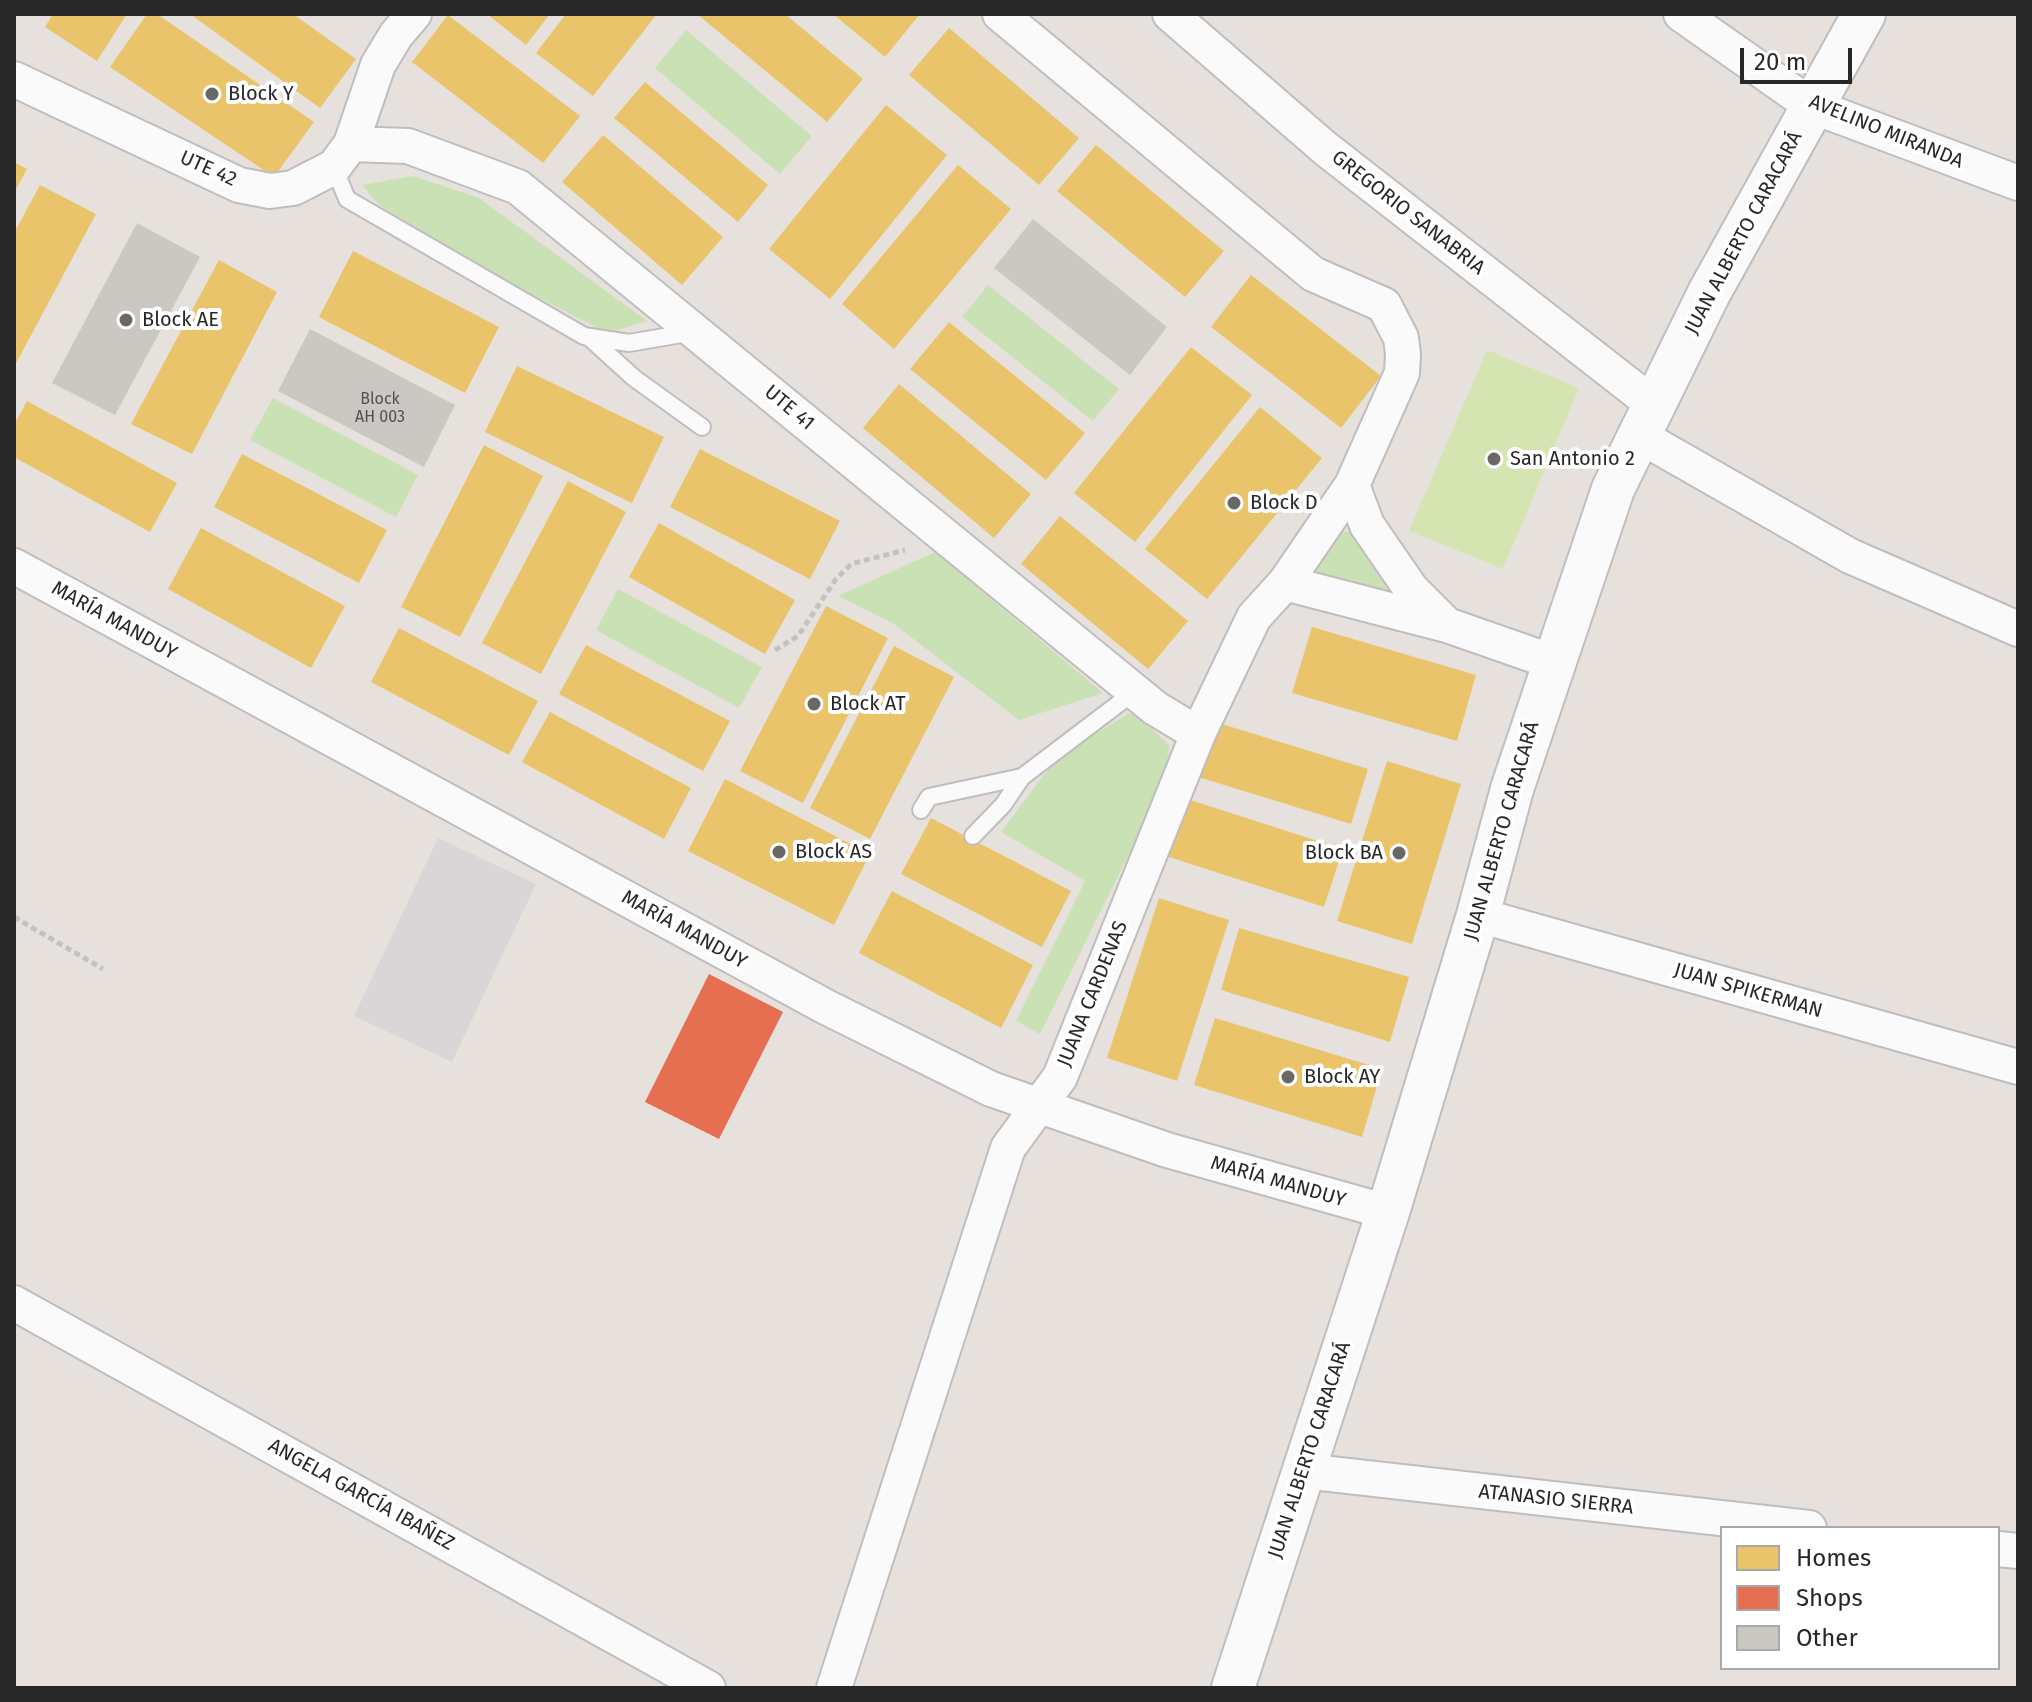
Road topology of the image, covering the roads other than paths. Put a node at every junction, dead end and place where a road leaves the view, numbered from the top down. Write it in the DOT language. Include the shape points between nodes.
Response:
graph roads {
  1 [pos="414,14"];
  2 [pos="1000,14"];
  3 [pos="1170,14"];
  4 [pos="1681,14"];
  5 [pos="1864,14"];
  6 [pos="14,79"];
  7 [pos="1812,106"];
  8 [pos="342,156"];
  9 [pos="2018,183"];
  10 [pos="695,332"];
  11 [pos="589,337"];
  12 [pos="1645,419"];
  13 [pos="702,427"];
  14 [pos="1352,485"];
  15 [pos="14,566"];
  16 [pos="1285,583"];
  17 [pos="1447,625"];
  18 [pos="2018,629"];
  19 [pos="1553,662"];
  20 [pos="1134,692"];
  21 [pos="1198,734"];
  22 [pos="1022,777"];
  23 [pos="921,810"];
  24 [pos="973,836"];
  25 [pos="1478,915"];
  26 [pos="2018,1067"];
  27 [pos="1037,1107"];
  28 [pos="1388,1212"];
  29 [pos="14,1303"];
  30 [pos="1304,1471"];
  31 [pos="1791,1526"];
  32 [pos="708,1688"];
  33 [pos="834,1688"];
  34 [pos="1233,1688"];
  1 -- 8 [label="street" via="378,65"];
  2 -- 14 [label="street, JUANA CARDENAS" via="1313,274 1384,305 1401,338 1402,373"];
  3 -- 12 [label="street, GREGORIO SANABRIA"];
  4 -- 7 [label="street, AVELINO MIRANDA"];
  5 -- 7 [label="street, JUAN ALBERTO CARACARÁ"];
  6 -- 8 [label="street, UTE 42" via="239,185 270,191 293,188"];
  7 -- 9 [label="street, AVELINO MIRANDA"];
  7 -- 12 [label="street, JUAN ALBERTO CARACARÁ"];
  8 -- 10 [label="street, UTE 41" via="408,146 518,187"];
  8 -- 11 [label="lane" via="347,199"];
  10 -- 11 [label="lane" via="629,343"];
  10 -- 20 [label="street, UTE 41"];
  11 -- 13 [label="lane" via="634,378"];
  12 -- 18 [label="street, GREGORIO SANABRIA" via="1850,556"];
  12 -- 19 [label="street, JUAN ALBERTO CARACARÁ" via="1613,489"];
  14 -- 16 [label="street, JUANA CARDENAS"];
  14 -- 17 [label="street" via="1367,525 1411,589"];
  15 -- 27 [label="street, MARÍA MANDUY" via="826,1007"];
  16 -- 17 [label="street"];
  16 -- 21 [label="street, JUANA CARDENAS" via="1254,617"];
  17 -- 19 [label="street"];
  19 -- 25 [label="street, JUAN ALBERTO CARACARÁ"];
  20 -- 21 [label="street, UTE 41"];
  20 -- 22 [label="lane"];
  21 -- 27 [label="street, JUANA CARDENAS" via="1060,1077"];
  22 -- 23 [label="lane" via="929,797"];
  22 -- 24 [label="lane"];
  25 -- 26 [label="street, JUAN SPIKERMAN"];
  25 -- 28 [label="street, JUAN ALBERTO CARACARÁ"];
  27 -- 28 [label="street, MARÍA MANDUY"];
  27 -- 33 [label="street, JUANA CARDENAS" via="1008,1148"];
  28 -- 30 [label="street, JUAN ALBERTO CARACARÁ"];
  29 -- 32 [label="street, ANGELA GARCÍA IBAÑEZ"];
  30 -- 31 [label="street, ATANASIO SIERRA"];
  30 -- 34 [label="street, JUAN ALBERTO CARACARÁ"];
}
